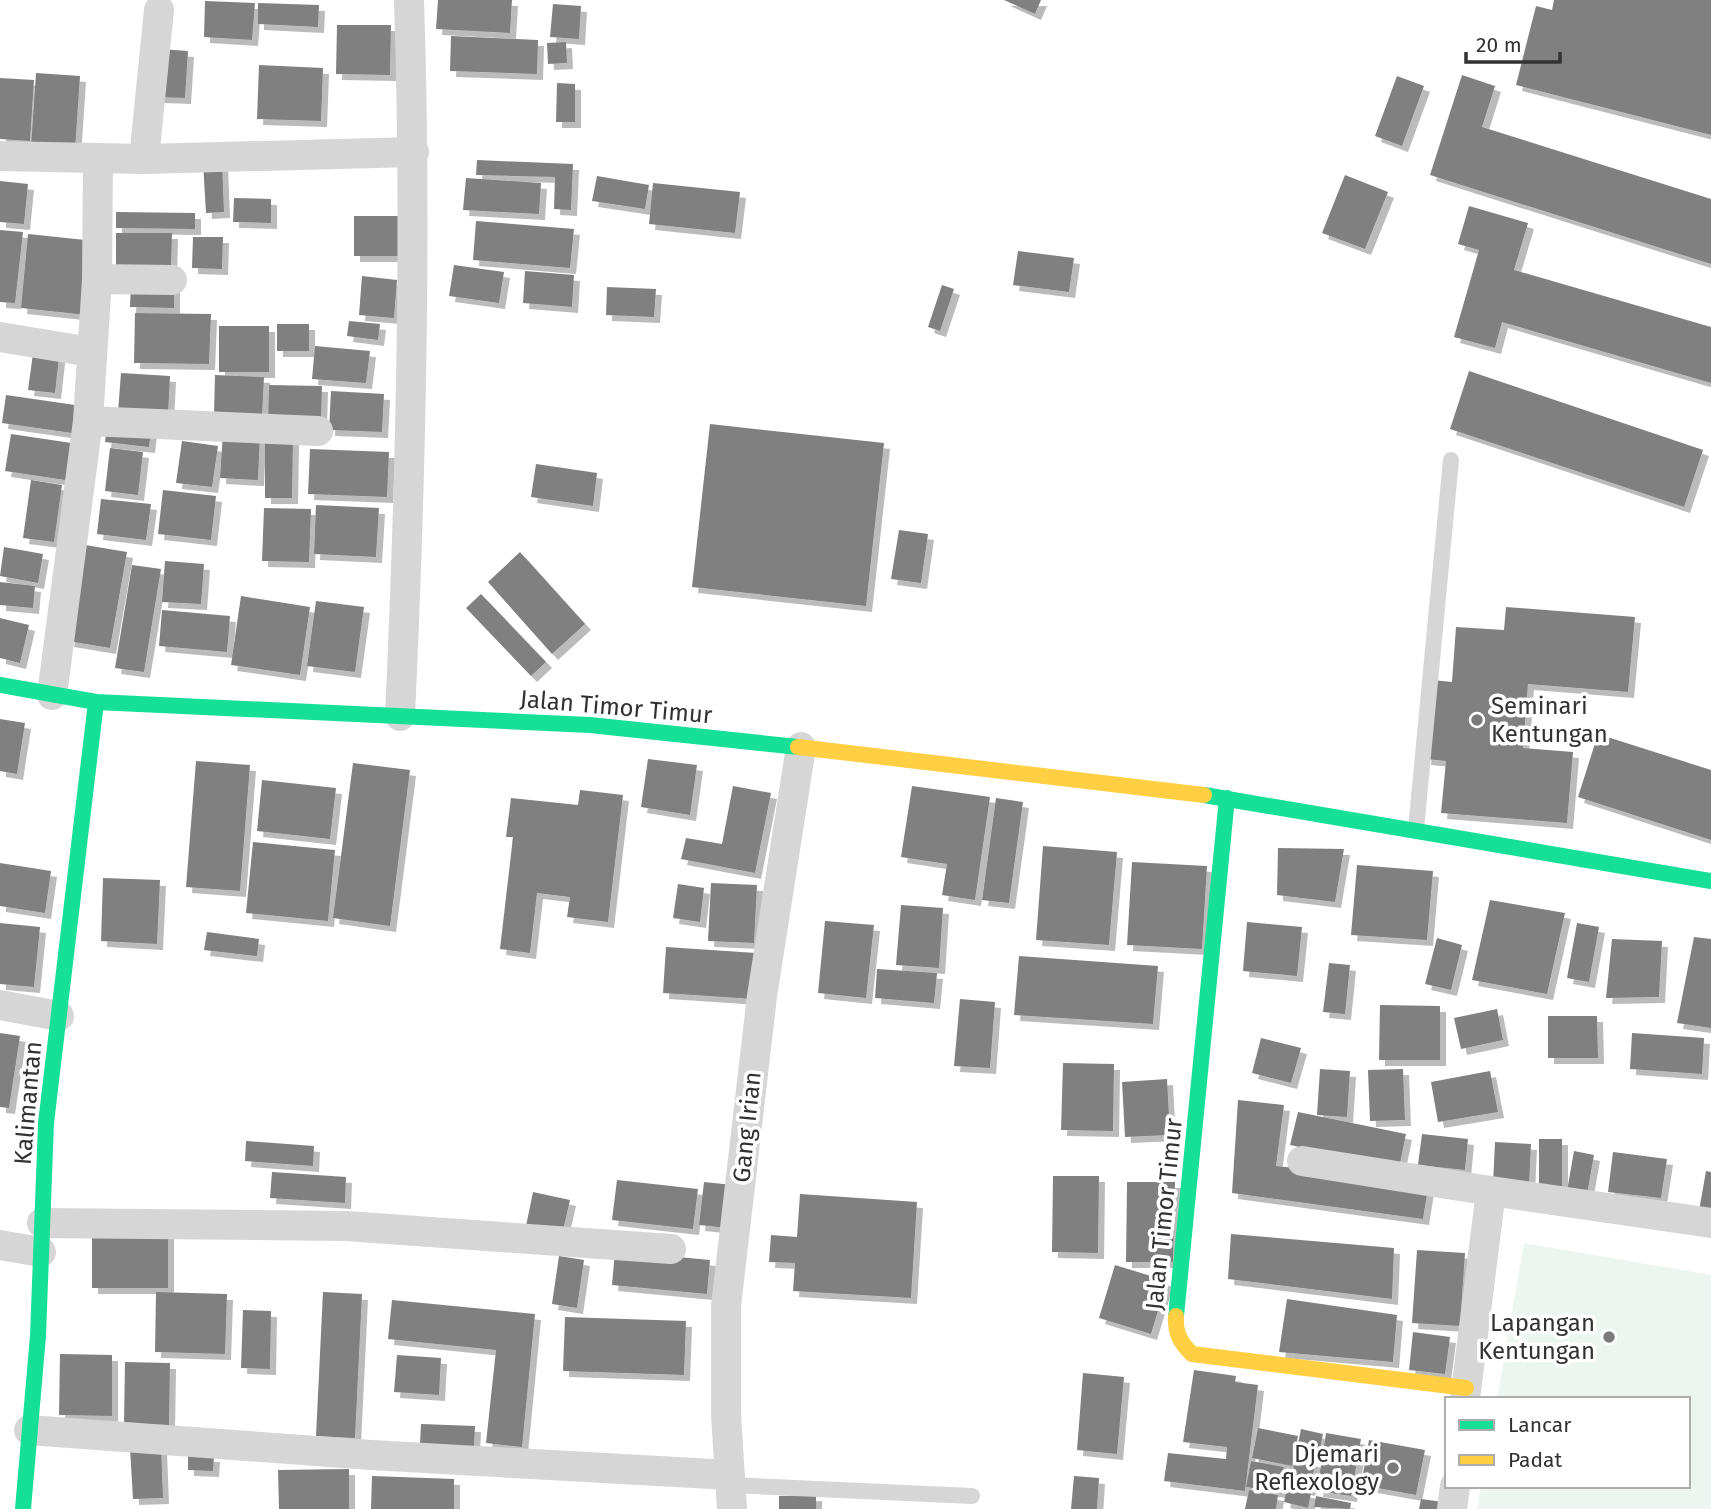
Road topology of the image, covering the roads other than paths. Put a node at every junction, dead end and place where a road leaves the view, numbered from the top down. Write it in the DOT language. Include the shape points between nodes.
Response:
graph roads {
  1 [pos="409,0"];
  2 [pos="159,10"];
  3 [pos="414,152"];
  4 [pos="0,156"];
  5 [pos="98,158"];
  6 [pos="144,159"];
  7 [pos="97,279"];
  8 [pos="172,280"];
  9 [pos="0,337"];
  10 [pos="91,352"];
  11 [pos="88,421"];
  12 [pos="318,431"];
  13 [pos="1451,460"];
  14 [pos="0,685"];
  15 [pos="52,695"];
  16 [pos="96,702"];
  17 [pos="400,716"];
  18 [pos="802,747"];
  19 [pos="1227,798"];
  20 [pos="1416,829"];
  21 [pos="1711,881"];
  22 [pos="0,1005"];
  23 [pos="59,1016"];
  24 [pos="1302,1161"];
  25 [pos="1491,1191"];
  26 [pos="1711,1223"];
  27 [pos="41,1238"];
  28 [pos="0,1245"];
  29 [pos="671,1249"];
  30 [pos="1465,1393"];
  31 [pos="29,1430"];
  32 [pos="1455,1488"];
  33 [pos="731,1490"];
  34 [pos="972,1496"];
  35 [pos="23,1509"];
  36 [pos="1452,1509"];
  1 -- 3 [label="street"];
  2 -- 6 [label="street"];
  3 -- 6 [label="street"];
  3 -- 17 [label="street"];
  4 -- 5 [label="street"];
  5 -- 6 [label="street"];
  5 -- 7 [label="street"];
  7 -- 8 [label="street"];
  7 -- 10 [label="street"];
  9 -- 10 [label="street"];
  10 -- 11 [label="street"];
  11 -- 12 [label="street"];
  11 -- 15 [label="street"];
  13 -- 20 [label="lane"];
  14 -- 15 [label="street, Jalan Timor Timur"];
  15 -- 16 [label="street, Jalan Timor Timur"];
  16 -- 17 [label="street, Jalan Timor Timur"];
  16 -- 23 [label="street, Kalimantan"];
  17 -- 18 [label="street, Jalan Timor Timur" via="590,724"];
  18 -- 19 [label="street, Jalan Timor Timur"];
  18 -- 33 [label="street, Gang Irian" via="762,996 726,1306"];
  19 -- 20 [label="street, Jalan Timor Timur"];
  19 -- 30 [label="street, Jalan Timor Timur" via="1175,1329 1192,1354"];
  20 -- 21 [label="street, Jalan Timor Timur"];
  22 -- 23 [label="street"];
  23 -- 27 [label="street, Kalimantan" via="46,1123"];
  24 -- 25 [label="street"];
  25 -- 26 [label="street"];
  25 -- 30 [label="street"];
  27 -- 28 [label="street"];
  27 -- 29 [label="street" via="346,1226"];
  27 -- 31 [label="street, Kalimantan"];
  31 -- 33 [label="street" via="371,1455"];
  31 -- 35 [label="street, Kalimantan"];
  32 -- 36 [label="street"];
  33 -- 34 [label="lane"];
}
